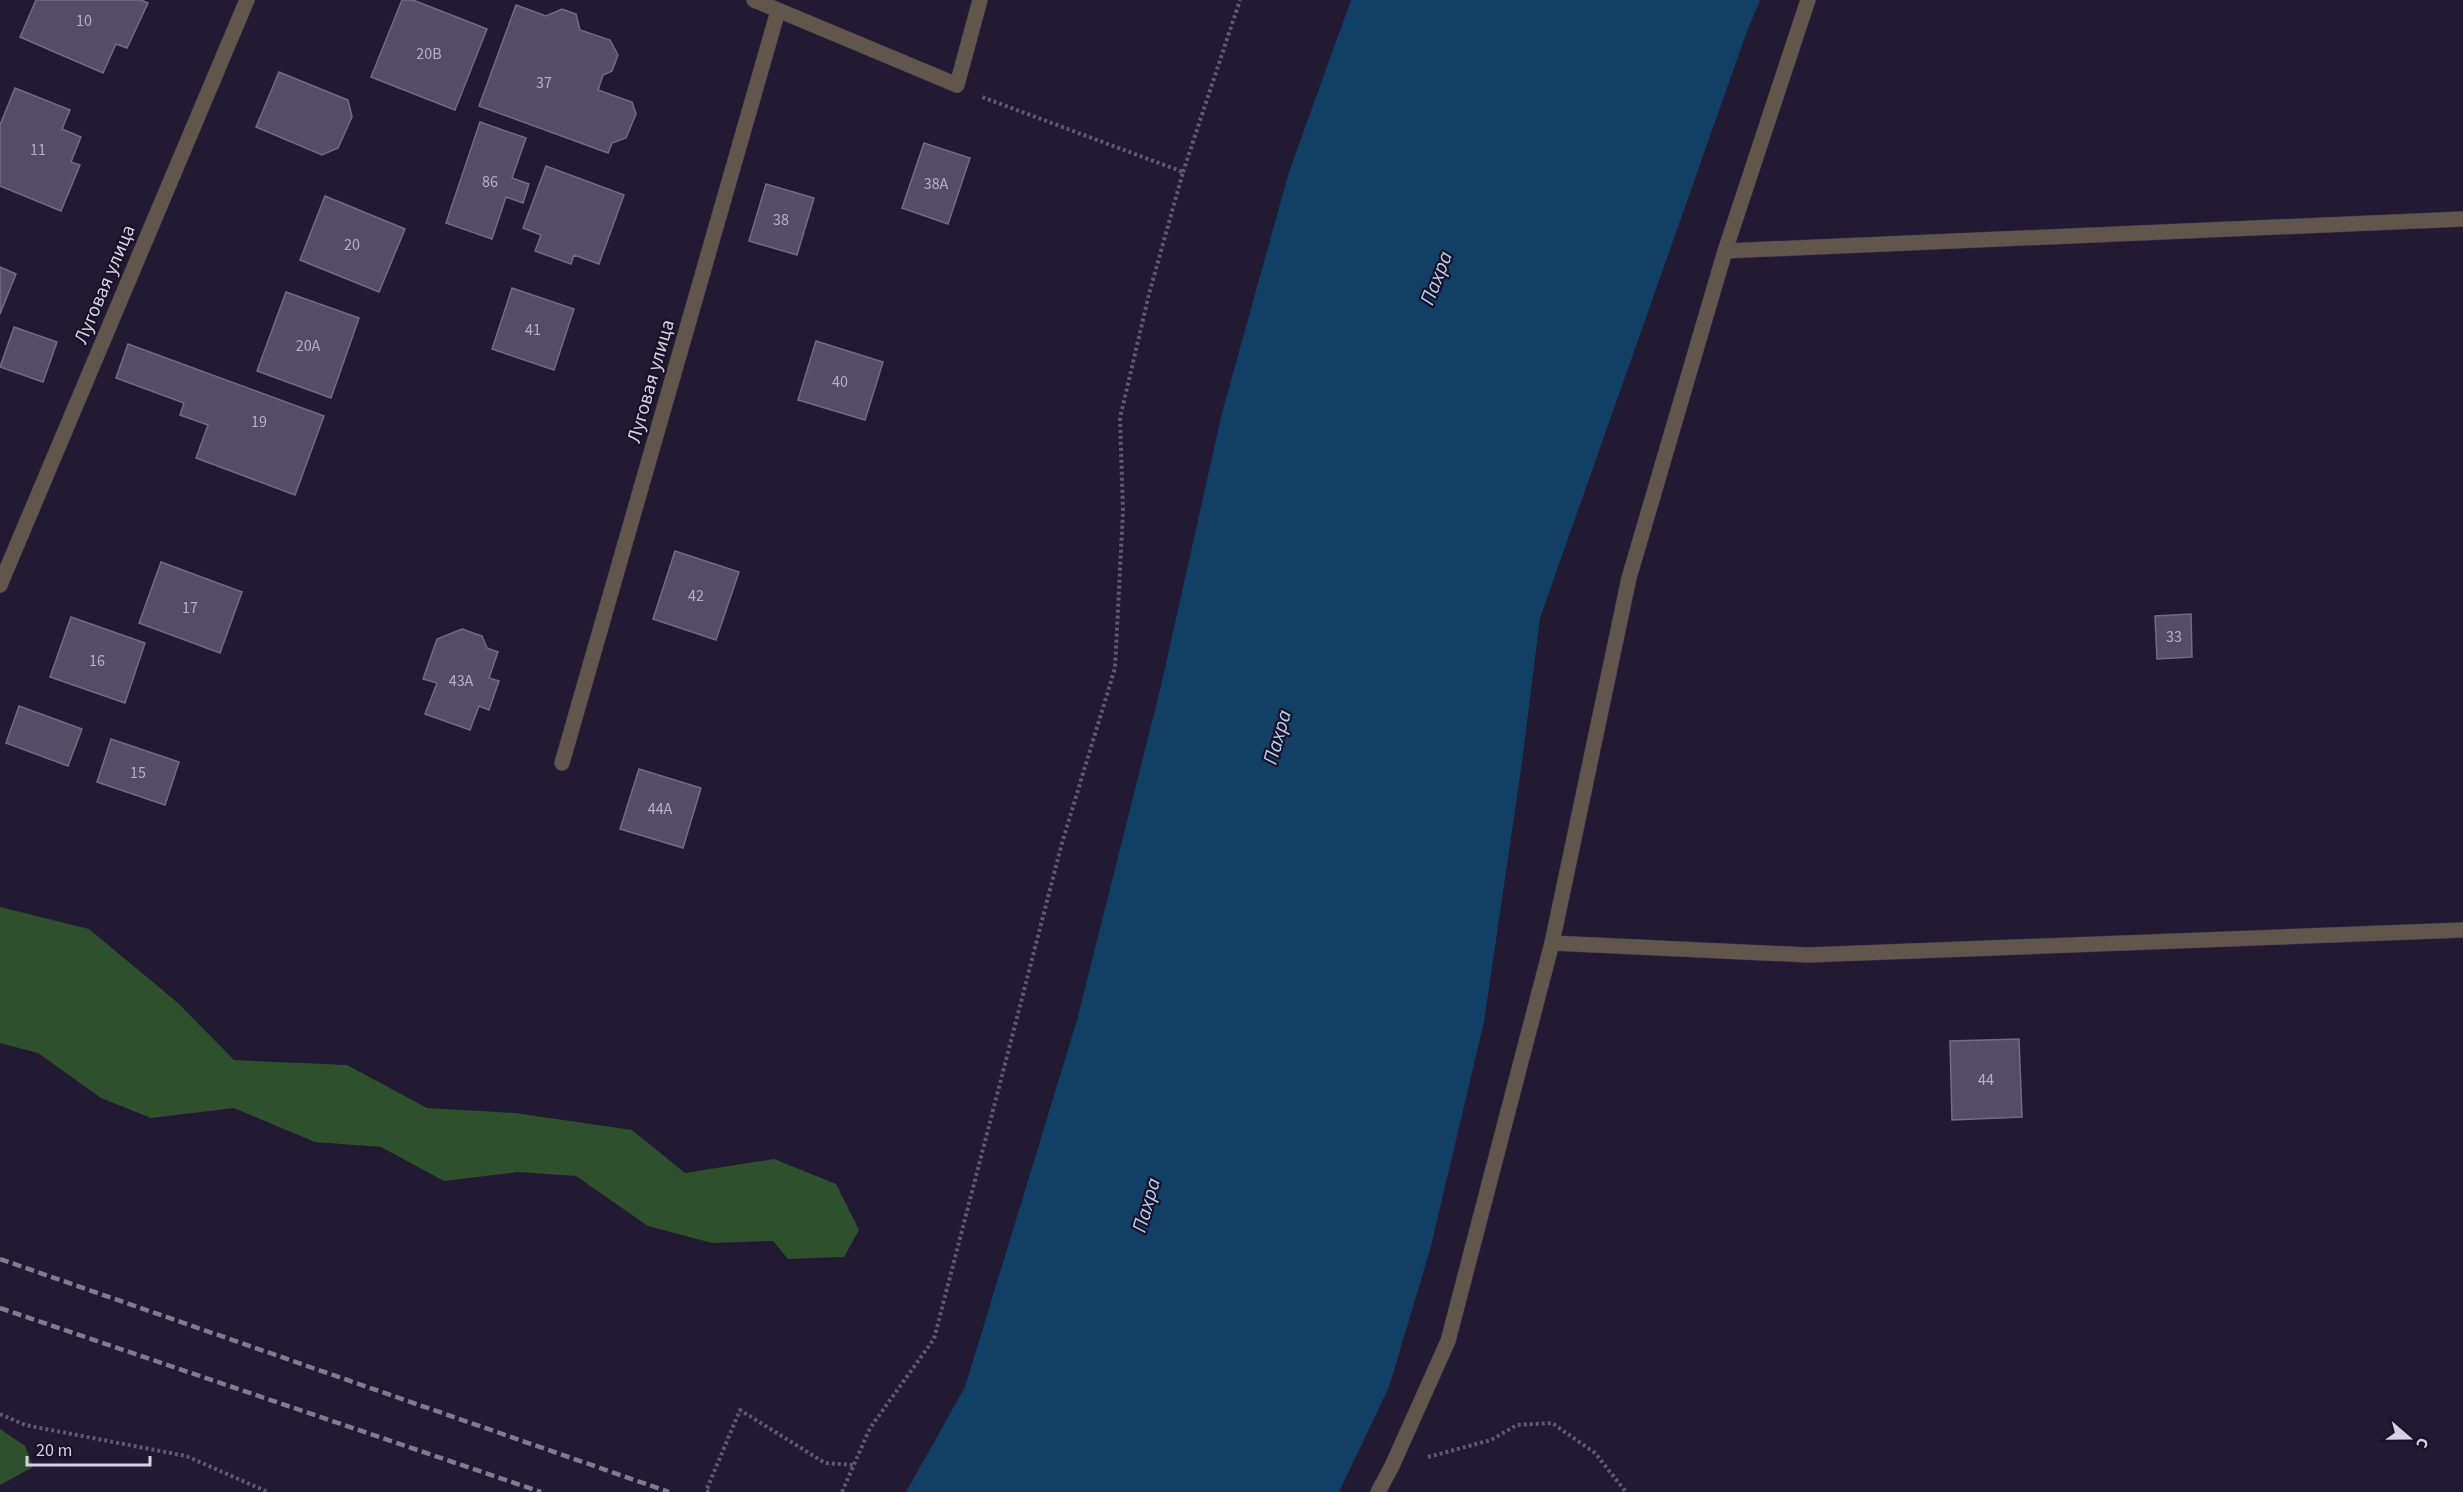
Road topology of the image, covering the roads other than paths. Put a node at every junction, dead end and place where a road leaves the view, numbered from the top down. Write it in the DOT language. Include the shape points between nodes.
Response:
graph roads {
  1 [pos="247,0"];
  2 [pos="754,0"];
  3 [pos="980,0"];
  4 [pos="1809,0"];
  5 [pos="778,11"];
  6 [pos="2463,219"];
  7 [pos="1725,251"];
  8 [pos="0,585"];
  9 [pos="562,764"];
  10 [pos="2463,930"];
  11 [pos="1552,943"];
  12 [pos="1378,1492"];
  1 -- 8 [label="street, Луговая улица"];
  2 -- 5 [label="street"];
  3 -- 5 [label="street" via="957,85"];
  4 -- 7 [label="street"];
  5 -- 9 [label="street, Луговая улица"];
  6 -- 7 [label="street"];
  7 -- 11 [label="street" via="1629,578"];
  10 -- 11 [label="street" via="1808,955"];
  11 -- 12 [label="street" via="1448,1341"];
}
